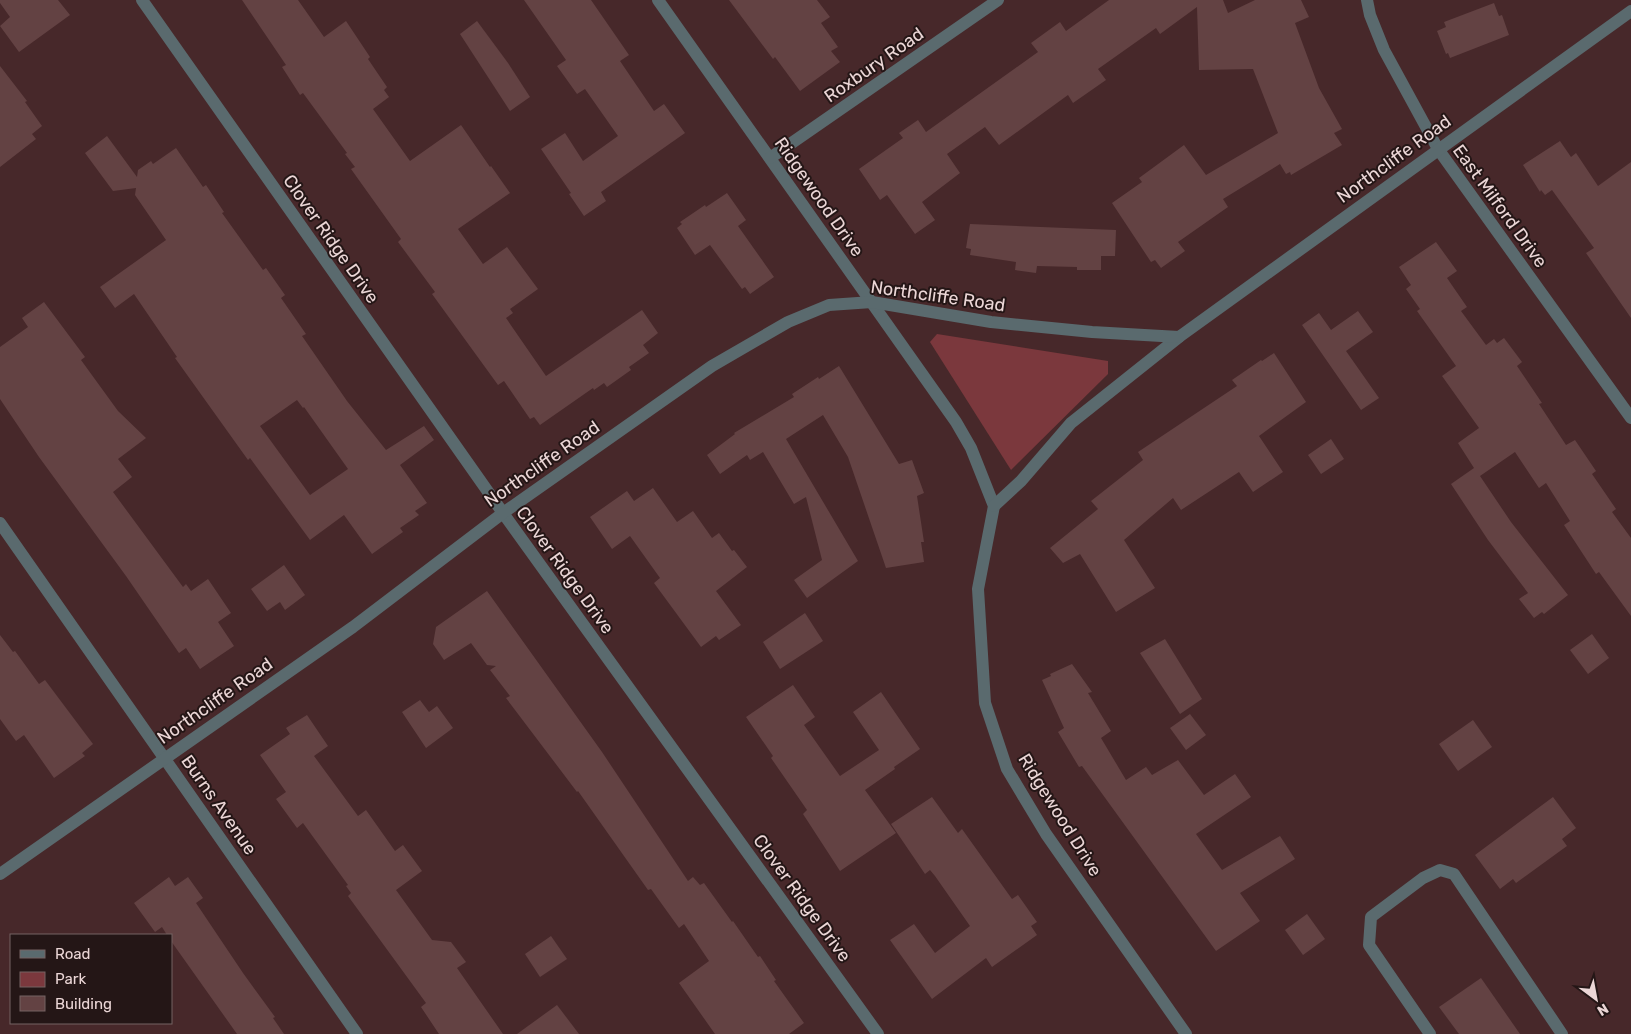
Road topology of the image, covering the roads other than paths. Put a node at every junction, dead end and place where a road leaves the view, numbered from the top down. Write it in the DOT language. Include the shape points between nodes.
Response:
graph roads {
  1 [pos="142,0"];
  2 [pos="658,0"];
  3 [pos="998,0"];
  4 [pos="1367,0"];
  5 [pos="1631,11"];
  6 [pos="1438,150"];
  7 [pos="770,158"];
  8 [pos="872,302"];
  9 [pos="1179,337"];
  10 [pos="1631,418"];
  11 [pos="994,506"];
  12 [pos="503,514"];
  13 [pos="0,523"];
  14 [pos="164,758"];
  15 [pos="0,874"];
  16 [pos="357,1034"];
  17 [pos="878,1034"];
  18 [pos="1186,1034"];
  19 [pos="1430,1034"];
  20 [pos="1562,1034"];
  1 -- 12 [label="street, Clover Ridge Drive"];
  2 -- 7 [label="street, Ridgewood Drive"];
  3 -- 7 [label="street, Roxbury Road"];
  4 -- 6 [label="street, East Milford Drive" via="1384,50"];
  5 -- 6 [label="street, Northcliffe Road"];
  6 -- 9 [label="street, Northcliffe Road"];
  6 -- 10 [label="street, East Milford Drive"];
  7 -- 8 [label="street, Ridgewood Drive"];
  8 -- 9 [label="street, Northcliffe Road" via="991,322"];
  8 -- 11 [label="street, Ridgewood Drive" via="956,422 971,448"];
  8 -- 12 [label="street, Northcliffe Road" via="829,305 788,322 712,366"];
  9 -- 11 [label="street, Northcliffe Road" via="1071,423"];
  11 -- 18 [label="street, Ridgewood Drive" via="978,589 985,703 1007,769 1046,834"];
  12 -- 14 [label="street, Northcliffe Road" via="353,627"];
  12 -- 17 [label="street, Clover Ridge Drive"];
  13 -- 14 [label="street, Burns Avenue"];
  14 -- 15 [label="street, Northcliffe Road"];
  14 -- 16 [label="street, Burns Avenue"];
  19 -- 20 [label="street" via="1369,945 1369,938 1371,917 1423,878 1440,870 1454,874"];
}
